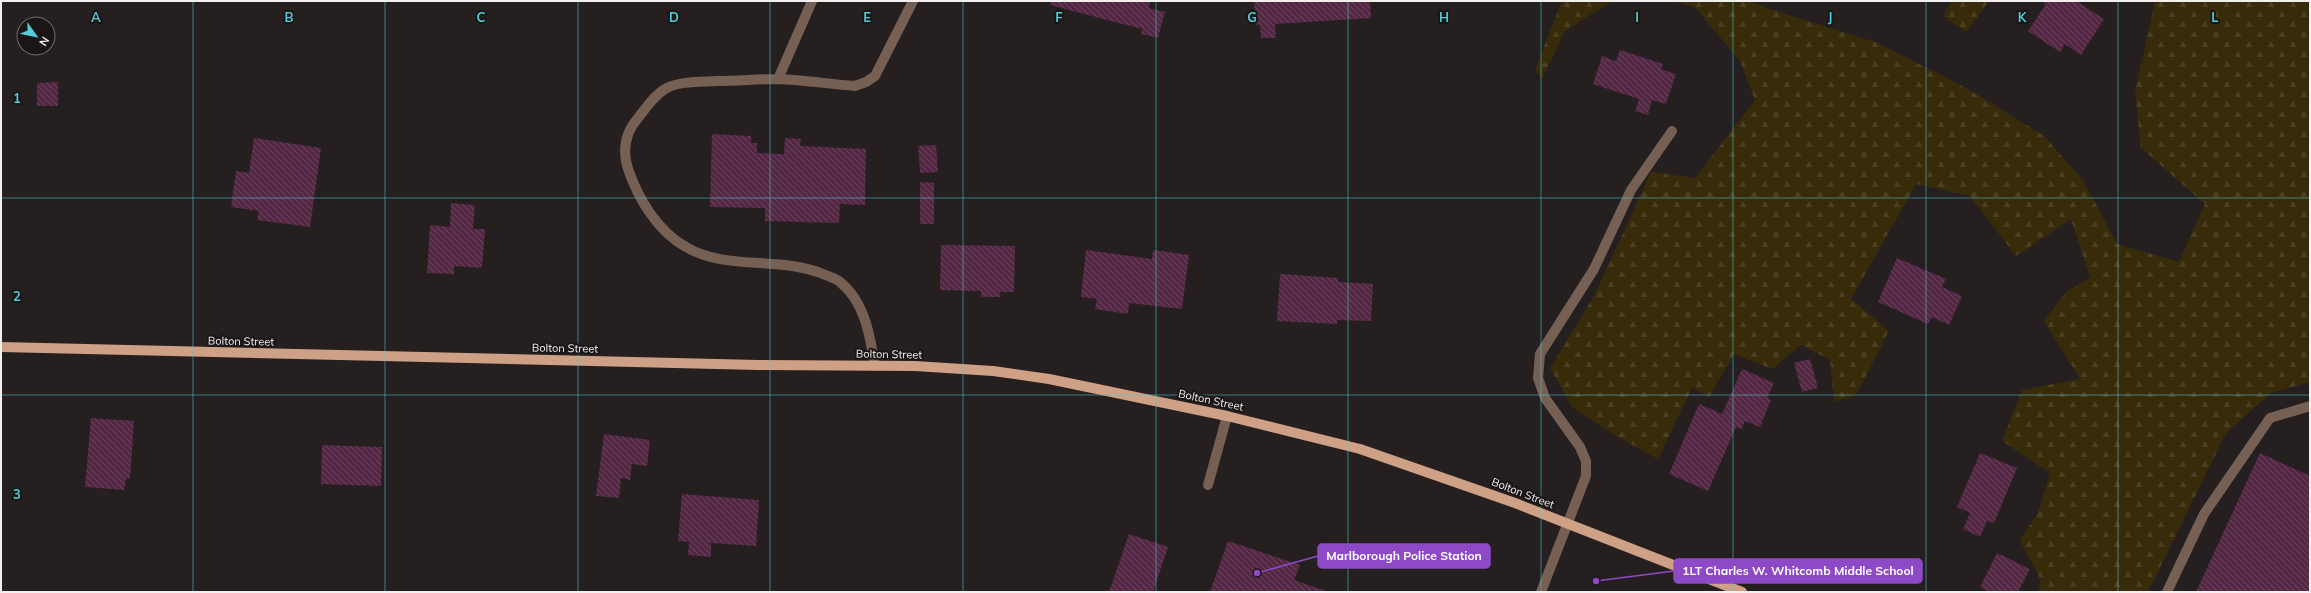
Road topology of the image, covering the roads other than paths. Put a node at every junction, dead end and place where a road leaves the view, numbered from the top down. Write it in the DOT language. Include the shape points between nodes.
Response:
graph roads {
  1 [pos="812,1"];
  2 [pos="913,1"];
  3 [pos="778,79"];
  4 [pos="1672,131"];
  5 [pos="1,347"];
  6 [pos="876,366"];
  7 [pos="2310,406"];
  8 [pos="1227,416"];
  9 [pos="1208,485"];
  10 [pos="1567,523"];
  11 [pos="1541,592"];
  12 [pos="1742,592"];
  13 [pos="2167,592"];
  1 -- 3 [label="lane"];
  2 -- 3 [label="lane" via="875,76 866,82 854,86"];
  3 -- 6 [label="lane" via="695,82 667,88 652,101 629,131 624,147 626,164 643,203 661,226 686,247 715,258 774,263 813,270 839,281 853,294 867,325"];
  4 -- 10 [label="lane" via="1631,190 1594,269 1540,354 1538,378 1545,398 1580,447 1586,461 1583,486"];
  5 -- 6 [label="main road, Bolton Street"];
  6 -- 8 [label="main road, Bolton Street" via="1000,372"];
  7 -- 13 [label="lane" via="2270,418 2204,514"];
  8 -- 9 [label="lane"];
  8 -- 10 [label="main road, Bolton Street" via="1360,449 1438,474"];
  10 -- 11 [label="lane"];
  10 -- 12 [label="main road, Bolton Street"];
}
